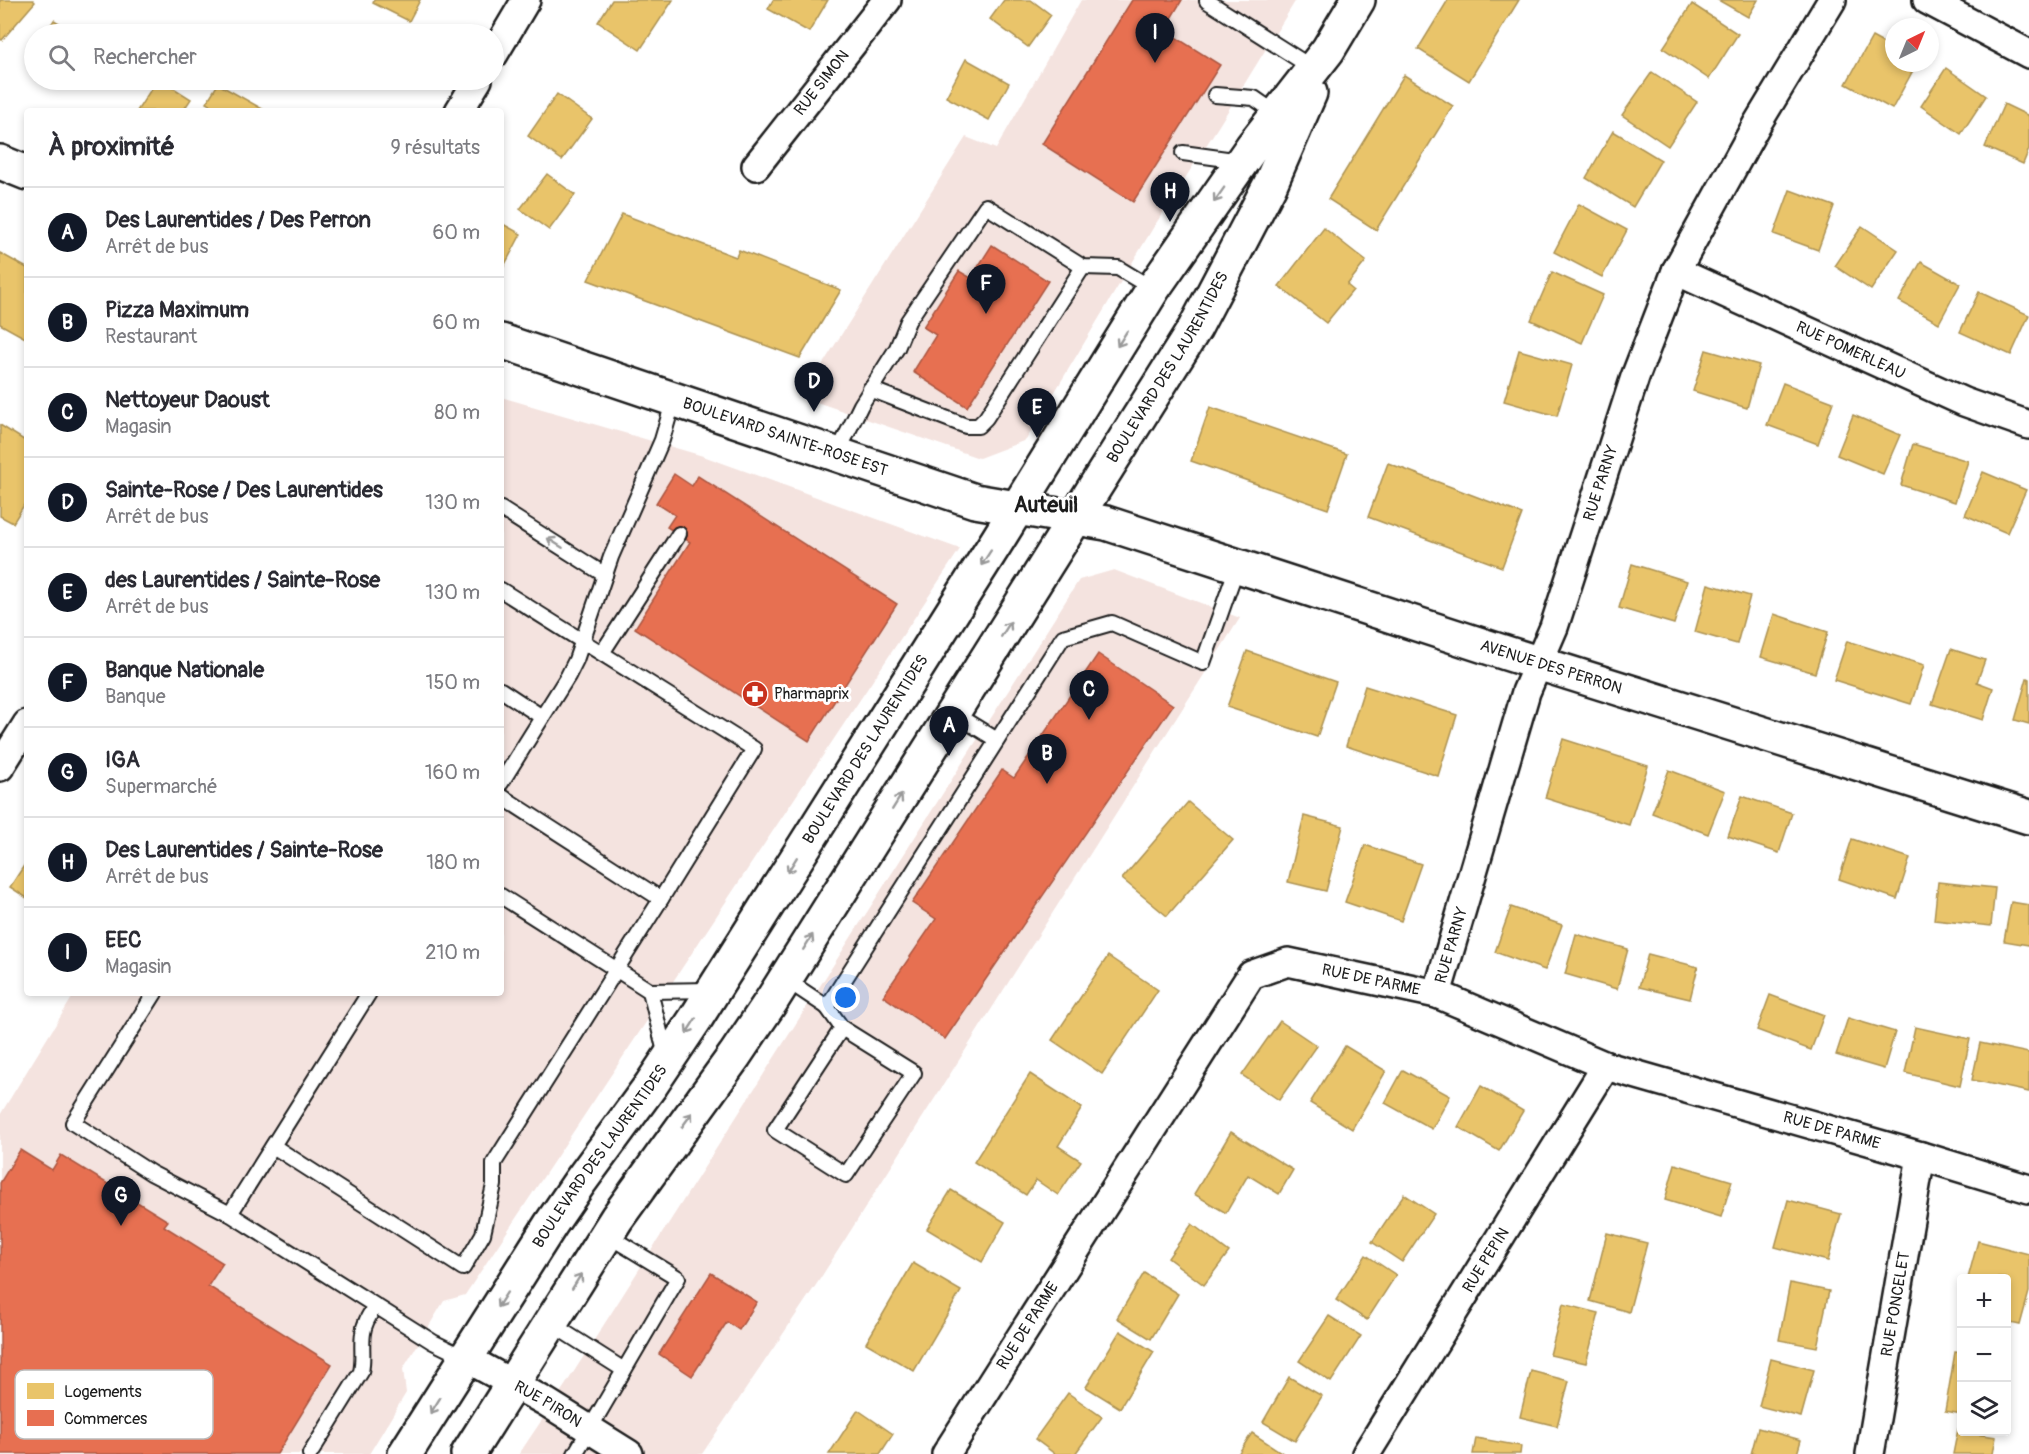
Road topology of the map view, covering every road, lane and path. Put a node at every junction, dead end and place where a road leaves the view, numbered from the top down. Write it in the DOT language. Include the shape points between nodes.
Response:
graph roads {
  1 [pos="526,0"];
  2 [pos="887,0"];
  3 [pos="1359,0"];
  4 [pos="1832,0"];
  5 [pos="1927,0"];
  6 [pos="1207,1"];
  7 [pos="504,37"];
  8 [pos="2029,54"];
  9 [pos="1320,63"];
  10 [pos="472,90"];
  11 [pos="1215,95"];
  12 [pos="461,108"];
  13 [pos="1287,120"];
  14 [pos="1183,153"];
  15 [pos="0,162"];
  16 [pos="756,166"];
  17 [pos="24,172"];
  18 [pos="1258,173"];
  19 [pos="1083,267"];
  20 [pos="1676,271"];
  21 [pos="1153,289"];
  22 [pos="504,342"];
  23 [pos="870,389"];
  24 [pos="674,399"];
  25 [pos="2029,425"];
  26 [pos="837,454"];
  27 [pos="1017,508"];
  28 [pos="504,511"];
  29 [pos="1074,518"];
  30 [pos="679,534"];
  31 [pos="1237,567"];
  32 [pos="605,575"];
  33 [pos="504,592"];
  34 [pos="583,641"];
  35 [pos="602,653"];
  36 [pos="1539,663"];
  37 [pos="504,692"];
  38 [pos="953,714"];
  39 [pos="542,717"];
  40 [pos="24,729"];
  41 [pos="997,740"];
  42 [pos="0,768"];
  43 [pos="504,778"];
  44 [pos="504,797"];
  45 [pos="2029,817"];
  46 [pos="504,898"];
  47 [pos="661,899"];
  48 [pos="616,969"];
  49 [pos="785,979"];
  50 [pos="714,989"];
  51 [pos="650,991"];
  52 [pos="1437,994"];
  53 [pos="153,996"];
  54 [pos="363,996"];
  55 [pos="827,1006"];
  56 [pos="842,1028"];
  57 [pos="667,1062"];
  58 [pos="1606,1066"];
  59 [pos="273,1146"];
  60 [pos="1921,1155"];
  61 [pos="2029,1189"];
  62 [pos="230,1214"];
  63 [pos="607,1234"];
  64 [pos="375,1306"];
  65 [pos="550,1323"];
  66 [pos="466,1358"];
  67 [pos="624,1370"];
  68 [pos="512,1384"];
  69 [pos="590,1430"];
  70 [pos="310,1454"];
  71 [pos="405,1454"];
  72 [pos="468,1454"];
  73 [pos="575,1454"];
  74 [pos="629,1454"];
  75 [pos="946,1454"];
  76 [pos="1366,1454"];
  77 [pos="1870,1454"];
  1 -- 7 [label="street"];
  2 -- 16 [label="street, RUE SIMON"];
  3 -- 9 [label="main road, BOULEVARD DES LAURENTIDES"];
  4 -- 20 [label="street, RUE PARNY" via="1757,124"];
  5 -- 8 [label="street"];
  6 -- 9 [label="lane"];
  9 -- 13 [label="main road, BOULEVARD DES LAURENTIDES"];
  10 -- 12 [label="street"];
  11 -- 13 [label="lane" via="1254,98"];
  13 -- 18 [label="main road, BOULEVARD DES LAURENTIDES"];
  14 -- 18 [label="lane"];
  15 -- 17 [label="main road"];
  18 -- 21 [label="main road, BOULEVARD DES LAURENTIDES, one-way"];
  18 -- 29 [label="main road, BOULEVARD DES LAURENTIDES" via="1195,328"];
  19 -- 21 [label="lane" via="1118,267"];
  19 -- 23 [label="lane" via="978,426 966,426"];
  19 -- 23 [label="lane" via="986,206 908,321 897,348"];
  20 -- 25 [label="street, RUE POMERLEAU" via="1964,402"];
  20 -- 36 [label="street, RUE PARNY" via="1635,377"];
  21 -- 27 [label="main road, BOULEVARD DES LAURENTIDES, one-way"];
  22 -- 24 [label="main road, BOULEVARD SAINTE-ROSE EST"];
  23 -- 26 [label="lane"];
  24 -- 26 [label="main road, BOULEVARD SAINTE-ROSE EST"];
  24 -- 32 [label="lane" via="662,441"];
  26 -- 27 [label="main road, BOULEVARD SAINTE-ROSE EST" via="975,501"];
  27 -- 29 [label="main road, BOULEVARD SAINTE-ROSE EST"];
  27 -- 50 [label="main road, BOULEVARD DES LAURENTIDES, one-way"];
  32 -- 28 [label="lane, one-way"];
  29 -- 31 [label="main road, AVENUE DES PERRON" via="1106,523"];
  38 -- 29 [label="main road, BOULEVARD DES LAURENTIDES, one-way"];
  30 -- 35 [label="lane"];
  31 -- 36 [label="main road, AVENUE DES PERRON"];
  31 -- 41 [label="lane" via="1203,663 1112,624 1063,637"];
  32 -- 34 [label="lane"];
  33 -- 34 [label="lane"];
  34 -- 35 [label="lane"];
  34 -- 39 [label="lane" via="568,676"];
  35 -- 47 [label="lane" via="754,749"];
  36 -- 45 [label="main road, AVENUE DES PERRON"];
  36 -- 52 [label="street, RUE PARNY" via="1526,692"];
  37 -- 39 [label="lane"];
  38 -- 41 [label="lane"];
  49 -- 38 [label="main road, BOULEVARD DES LAURENTIDES, one-way"];
  39 -- 43 [label="lane"];
  40 -- 42 [label="street"];
  41 -- 55 [label="lane"];
  44 -- 47 [label="lane"];
  46 -- 48 [label="lane"];
  47 -- 48 [label="lane"];
  48 -- 51 [label="lane"];
  48 -- 59 [label="lane" via="494,1163 494,1185 483,1234 463,1268"];
  49 -- 55 [label="lane"];
  63 -- 49 [label="main road, BOULEVARD DES LAURENTIDES, one-way"];
  50 -- 51 [label="lane"];
  50 -- 57 [label="main road, BOULEVARD DES LAURENTIDES, one-way"];
  51 -- 57 [label="lane"];
  52 -- 58 [label="street, RUE DE PARME"];
  52 -- 75 [label="street, RUE DE PARME" via="1287,962 1251,975"];
  53 -- 62 [label="lane" via="73,1123 151,1173"];
  54 -- 59 [label="lane"];
  55 -- 56 [label="lane"];
  56 -- 56 [label="lane" via="775,1130 846,1175 914,1073"];
  57 -- 66 [label="main road, BOULEVARD DES LAURENTIDES, one-way" via="579,1183"];
  58 -- 60 [label="street, RUE DE PARME"];
  58 -- 76 [label="street, RUE PEPIN"];
  59 -- 62 [label="lane"];
  60 -- 61 [label="street, RUE DE PARME"];
  60 -- 77 [label="street, RUE PONCELET"];
  62 -- 64 [label="lane"];
  65 -- 63 [label="main road, BOULEVARD DES LAURENTIDES, one-way"];
  63 -- 67 [label="lane" via="678,1278"];
  64 -- 66 [label="lane"];
  64 -- 70 [label="lane" via="363,1333 361,1372"];
  65 -- 67 [label="lane"];
  65 -- 68 [label="main road, BOULEVARD DES LAURENTIDES"];
  66 -- 68 [label="street, RUE PIRON"];
  66 -- 71 [label="main road, BOULEVARD DES LAURENTIDES, one-way"];
  67 -- 69 [label="lane"];
  68 -- 69 [label="street, RUE PIRON"];
  68 -- 72 [label="main road, BOULEVARD DES LAURENTIDES"];
  69 -- 73 [label="lane"];
  69 -- 74 [label="street, RUE PIRON"];
}
